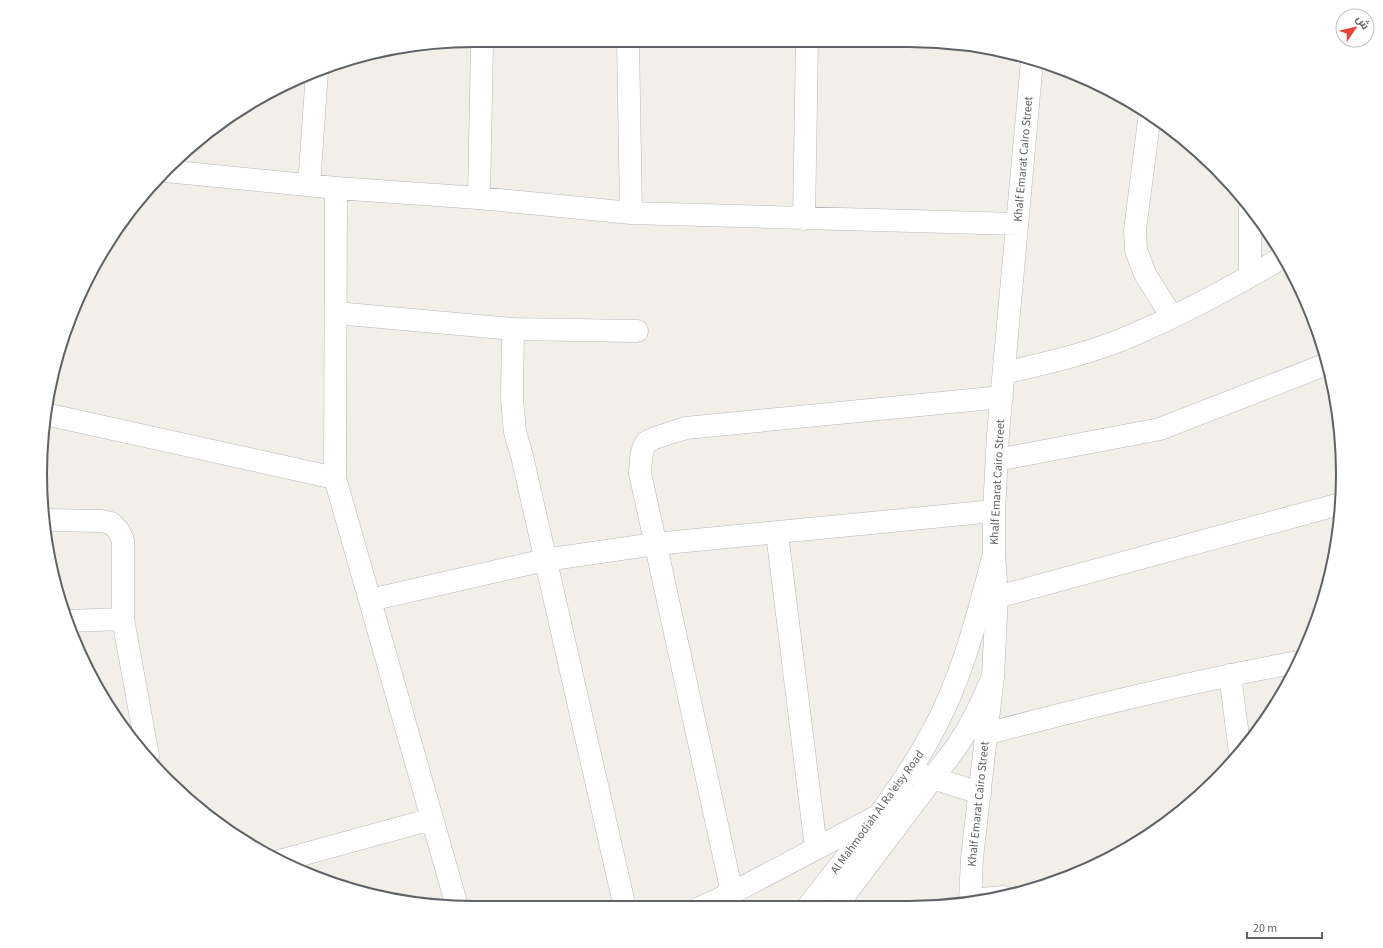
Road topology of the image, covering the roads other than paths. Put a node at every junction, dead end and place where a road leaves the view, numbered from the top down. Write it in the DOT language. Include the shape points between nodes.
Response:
graph roads {
  1 [pos="482,47"];
  2 [pos="628,47"];
  3 [pos="806,47"];
  4 [pos="1032,66"];
  5 [pos="317,78"];
  6 [pos="1149,121"];
  7 [pos="172,172"];
  8 [pos="309,185"];
  9 [pos="336,188"];
  10 [pos="479,198"];
  11 [pos="631,213"];
  12 [pos="1250,217"];
  13 [pos="804,219"];
  14 [pos="1017,224"];
  15 [pos="1278,260"];
  16 [pos="1250,276"];
  17 [pos="336,313"];
  18 [pos="1172,317"];
  19 [pos="512,329"];
  20 [pos="637,331"];
  21 [pos="1322,366"];
  22 [pos="1004,373"];
  23 [pos="1002,397"];
  24 [pos="51,415"];
  25 [pos="997,460"];
  26 [pos="335,478"];
  27 [pos="1335,505"];
  28 [pos="994,511"];
  29 [pos="50,520"];
  30 [pos="776,533"];
  31 [pos="655,544"];
  32 [pos="994,554"];
  33 [pos="545,560"];
  34 [pos="997,597"];
  35 [pos="370,600"];
  36 [pos="123,619"];
  37 [pos="74,621"];
  38 [pos="1292,663"];
  39 [pos="1230,674"];
  40 [pos="993,676"];
  41 [pos="985,734"];
  42 [pos="1239,745"];
  43 [pos="147,748"];
  44 [pos="909,770"];
  45 [pos="933,778"];
  46 [pos="980,793"];
  47 [pos="878,816"];
  48 [pos="432,819"];
  49 [pos="816,848"];
  50 [pos="288,858"];
  51 [pos="732,893"];
  52 [pos="970,896"];
  53 [pos="455,900"];
  54 [pos="623,901"];
  55 [pos="715,901"];
  56 [pos="812,901"];
  57 [pos="840,901"];
  1 -- 10 [label="street"];
  2 -- 11 [label="street"];
  3 -- 13 [label="street"];
  4 -- 14 [label="street, Khalf Emarat Cairo Street"];
  5 -- 8 [label="street"];
  6 -- 18 [label="street" via="1135,230 1136,250 1145,274"];
  7 -- 8 [label="street"];
  8 -- 9 [label="street"];
  9 -- 10 [label="street"];
  9 -- 17 [label="street"];
  10 -- 11 [label="street"];
  11 -- 13 [label="street"];
  12 -- 16 [label="street"];
  13 -- 14 [label="street"];
  14 -- 22 [label="street, Khalf Emarat Cairo Street"];
  15 -- 16 [label="street"];
  16 -- 18 [label="street"];
  17 -- 19 [label="street"];
  17 -- 26 [label="street"];
  18 -- 22 [label="street" via="1113,343"];
  19 -- 20 [label="street"];
  19 -- 33 [label="street" via="512,399 515,432"];
  21 -- 25 [label="street" via="1160,429"];
  22 -- 23 [label="street, Khalf Emarat Cairo Street"];
  23 -- 25 [label="street, Khalf Emarat Cairo Street"];
  23 -- 31 [label="street" via="686,428 659,437 648,442 642,453 640,473"];
  24 -- 26 [label="street"];
  25 -- 28 [label="street, Khalf Emarat Cairo Street"];
  26 -- 35 [label="street"];
  27 -- 34 [label="street"];
  28 -- 30 [label="street"];
  28 -- 32 [label="street, Khalf Emarat Cairo Street"];
  29 -- 36 [label="street" via="101,521 111,523 118,530 123,540"];
  30 -- 31 [label="street"];
  30 -- 49 [label="street"];
  31 -- 33 [label="street"];
  31 -- 51 [label="street"];
  32 -- 34 [label="street, Khalf Emarat Cairo Street"];
  32 -- 44 [label="street, Al Mahmodiah Al Ra'eisy Road" via="961,669 934,730"];
  33 -- 35 [label="street"];
  33 -- 54 [label="street"];
  34 -- 40 [label="street, Khalf Emarat Cairo Street"];
  35 -- 48 [label="street"];
  36 -- 37 [label="street"];
  36 -- 43 [label="street"];
  38 -- 39 [label="street"];
  39 -- 41 [label="street"];
  39 -- 42 [label="street"];
  40 -- 41 [label="street, Khalf Emarat Cairo Street"];
  40 -- 45 [label="street, Al Mahmodiah Al Ra'eisy Road" via="966,732"];
  41 -- 46 [label="street, Khalf Emarat Cairo Street"];
  44 -- 45 [label="street"];
  44 -- 47 [label="street, Al Mahmodiah Al Ra'eisy Road"];
  45 -- 46 [label="street"];
  45 -- 57 [label="street, Al Mahmodiah Al Ra'eisy Road"];
  46 -- 52 [label="street, Khalf Emarat Cairo Street"];
  47 -- 49 [label="street"];
  47 -- 56 [label="street, Al Mahmodiah Al Ra'eisy Road"];
  48 -- 50 [label="street"];
  48 -- 53 [label="street"];
  49 -- 51 [label="street"];
  51 -- 55 [label="street"];
}
